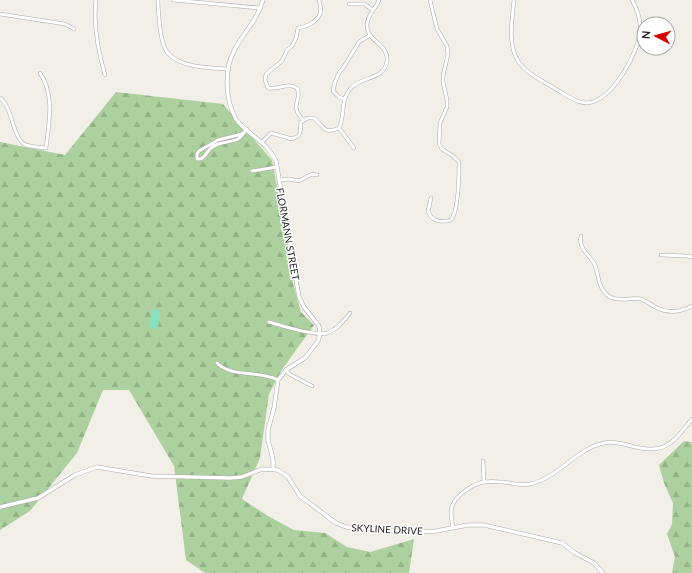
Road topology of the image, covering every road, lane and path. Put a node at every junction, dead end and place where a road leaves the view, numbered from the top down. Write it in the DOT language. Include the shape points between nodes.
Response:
graph roads {
  1 [pos="96,0"];
  2 [pos="158,0"];
  3 [pos="173,0"];
  4 [pos="218,0"];
  5 [pos="262,0"];
  6 [pos="319,0"];
  7 [pos="379,0"];
  8 [pos="430,0"];
  9 [pos="514,0"];
  10 [pos="632,0"];
  11 [pos="217,4"];
  12 [pos="349,4"];
  13 [pos="260,8"];
  14 [pos="373,10"];
  15 [pos="0,14"];
  16 [pos="74,29"];
  17 [pos="370,35"];
  18 [pos="229,69"];
  19 [pos="40,73"];
  20 [pos="105,75"];
  21 [pos="0,98"];
  22 [pos="344,99"];
  23 [pos="303,120"];
  24 [pos="339,128"];
  25 [pos="247,129"];
  26 [pos="242,134"];
  27 [pos="262,142"];
  28 [pos="354,148"];
  29 [pos="277,167"];
  30 [pos="252,170"];
  31 [pos="317,175"];
  32 [pos="279,180"];
  33 [pos="431,198"];
  34 [pos="581,236"];
  35 [pos="661,255"];
  36 [pos="692,257"];
  37 [pos="692,306"];
  38 [pos="350,313"];
  39 [pos="269,322"];
  40 [pos="320,334"];
  41 [pos="218,363"];
  42 [pos="286,370"];
  43 [pos="278,380"];
  44 [pos="312,386"];
  45 [pos="692,419"];
  46 [pos="483,461"];
  47 [pos="273,469"];
  48 [pos="484,482"];
  49 [pos="0,507"];
  50 [pos="453,528"];
  51 [pos="603,573"];
  1 -- 20 [label="street" via="97,40"];
  2 -- 18 [label="street" via="161,33 167,52 171,56 190,65"];
  3 -- 11 [label="street"];
  4 -- 11 [label="street"];
  5 -- 13 [label="street, FLORMANN STREET"];
  6 -- 23 [label="street" via="320,15 304,28 298,28 296,38 282,61 266,74 268,88 292,85 297,88 299,93 295,104"];
  7 -- 14 [label="street"];
  8 -- 33 [label="street" via="437,29 448,49 443,72 447,107 440,123 439,144 459,162 458,196 454,217 442,222 431,218 428,211"];
  9 -- 10 [label="street" via="512,40 517,60 523,68 573,100 586,103 599,100 607,94 619,80 636,50 640,29 639,16"];
  11 -- 13 [label="street"];
  12 -- 14 [label="street" via="364,4"];
  13 -- 18 [label="street, FLORMANN STREET" via="252,25 235,49"];
  14 -- 17 [label="street" via="367,24"];
  15 -- 16 [label="street" via="65,24"];
  17 -- 22 [label="street" via="359,42 336,78 333,91"];
  17 -- 22 [label="street" via="384,48 387,58 385,66 380,74 355,84"];
  18 -- 25 [label="street, FLORMANN STREET" via="229,102 238,121"];
  19 -- 21 [label="street" via="46,81 50,112 46,148 23,143"];
  22 -- 24 [label="street"];
  23 -- 24 [label="street" via="311,117 326,130"];
  23 -- 27 [label="street" via="298,136 292,138 272,133"];
  24 -- 28 [label="street"];
  25 -- 26 [label="street"];
  25 -- 27 [label="street, FLORMANN STREET"];
  26 -- 26 [label="street" via="218,140 199,151 197,159 204,157 215,145 236,139"];
  27 -- 29 [label="street, FLORMANN STREET" via="272,154"];
  29 -- 30 [label="street"];
  29 -- 32 [label="street, FLORMANN STREET"];
  31 -- 32 [label="street" via="312,174 299,181"];
  32 -- 40 [label="street, FLORMANN STREET" via="299,297 319,326"];
  34 -- 37 [label="street" via="583,250 594,264 601,287 611,298 641,299 666,312 677,312"];
  35 -- 36 [label="street"];
  38 -- 40 [label="street" via="331,331"];
  39 -- 40 [label="street"];
  40 -- 42 [label="street" via="306,357"];
  41 -- 43 [label="street" via="230,371 270,376"];
  42 -- 43 [label="street"];
  42 -- 44 [label="street"];
  43 -- 47 [label="street" via="268,430"];
  45 -- 48 [label="street" via="677,438 662,449 645,450 624,444 605,443 583,451 548,478 529,485"];
  46 -- 48 [label="street"];
  47 -- 49 [label="street" via="262,469 230,478 151,476 97,467 75,474 38,498"];
  47 -- 50 [label="street, SKYLINE DRIVE" via="285,474 300,496 336,523 346,527 410,532"];
  48 -- 50 [label="street" via="464,491 453,504"];
  50 -- 51 [label="street, SKYLINE DRIVE" via="484,525 562,543 594,563"];
}
